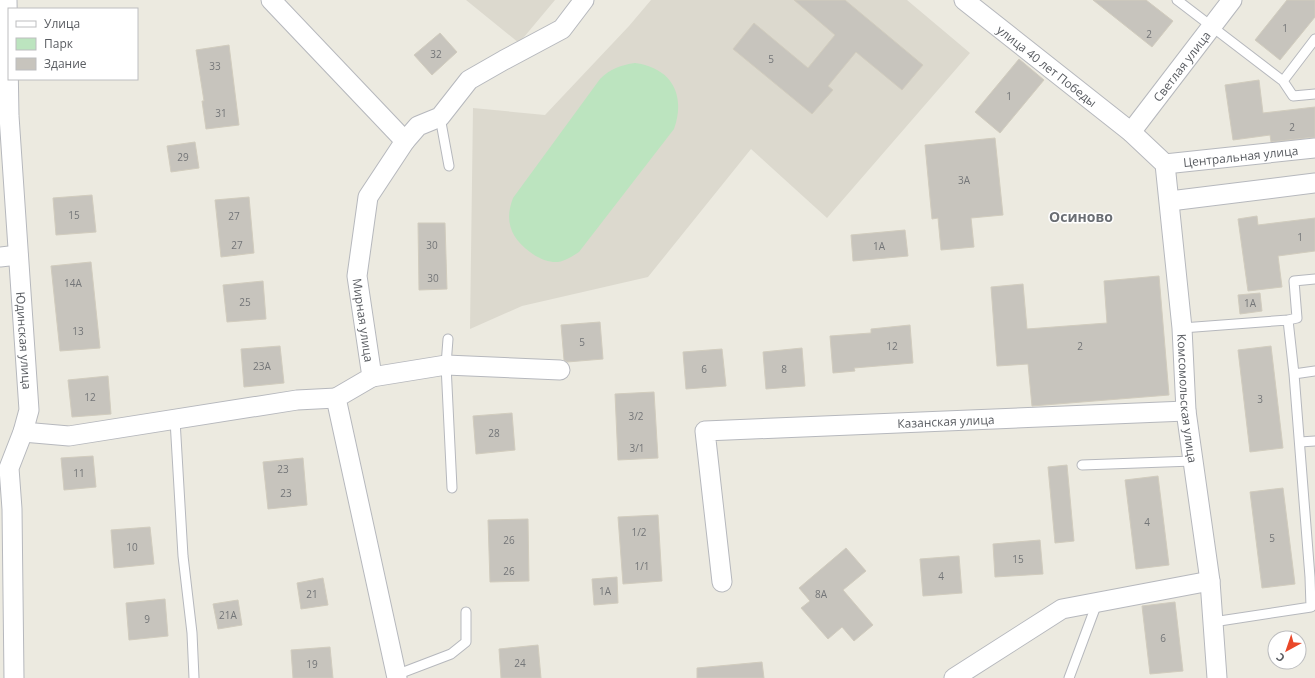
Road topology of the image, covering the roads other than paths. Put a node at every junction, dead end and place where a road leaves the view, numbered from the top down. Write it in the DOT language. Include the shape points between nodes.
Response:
graph roads {
  1 [pos="7,0"];
  2 [pos="271,0"];
  3 [pos="584,0"];
  4 [pos="964,0"];
  5 [pos="1177,0"];
  6 [pos="1232,0"];
  7 [pos="1212,28"];
  8 [pos="1315,39"];
  9 [pos="1283,81"];
  10 [pos="1315,94"];
  11 [pos="5,116"];
  12 [pos="440,117"];
  13 [pos="1131,132"];
  14 [pos="405,141"];
  15 [pos="1315,148"];
  16 [pos="1165,164"];
  17 [pos="449,166"];
  18 [pos="1315,183"];
  19 [pos="1170,200"];
  20 [pos="9,256"];
  21 [pos="1315,279"];
  22 [pos="1288,320"];
  23 [pos="1182,328"];
  24 [pos="448,338"];
  25 [pos="446,365"];
  26 [pos="560,370"];
  27 [pos="1315,371"];
  28 [pos="1294,374"];
  29 [pos="372,377"];
  30 [pos="336,398"];
  31 [pos="1186,411"];
  32 [pos="175,420"];
  33 [pos="24,432"];
  34 [pos="1315,441"];
  35 [pos="1300,442"];
  36 [pos="1193,461"];
  37 [pos="1082,465"];
  38 [pos="452,488"];
  39 [pos="1313,577"];
  40 [pos="1210,581"];
  41 [pos="722,582"];
  42 [pos="1098,602"];
  43 [pos="466,612"];
  44 [pos="1213,622"];
  45 [pos="396,677"];
  46 [pos="14,678"];
  47 [pos="194,678"];
  48 [pos="954,678"];
  49 [pos="1069,678"];
  50 [pos="1216,678"];
  1 -- 11 [label="street, Юдинская улица"];
  2 -- 14 [label="street"];
  3 -- 12 [label="street" via="562,29 469,80"];
  4 -- 13 [label="street, улица 40 лет Победы"];
  5 -- 7 [label="lane"];
  6 -- 7 [label="street, Светлая улица"];
  7 -- 9 [label="lane"];
  7 -- 13 [label="street, Светлая улица"];
  8 -- 9 [label="lane"];
  9 -- 10 [label="lane" via="1293,96"];
  11 -- 20 [label="street, Юдинская улица"];
  12 -- 14 [label="street, Мирная улица" via="418,126"];
  12 -- 17 [label="lane"];
  13 -- 16 [label="street"];
  14 -- 29 [label="street, Мирная улица" via="368,197 357,276"];
  15 -- 16 [label="street, Центральная улица"];
  16 -- 19 [label="street, Комсомольская улица"];
  18 -- 19 [label="street"];
  19 -- 23 [label="street, Комсомольская улица"];
  20 -- 33 [label="street, Юдинская улица" via="29,410"];
  21 -- 22 [label="lane" via="1294,281 1296,318"];
  22 -- 23 [label="lane"];
  22 -- 28 [label="lane"];
  23 -- 31 [label="street, Комсомольская улица"];
  24 -- 25 [label="lane"];
  25 -- 26 [label="street"];
  25 -- 29 [label="street"];
  25 -- 38 [label="lane"];
  27 -- 28 [label="lane"];
  28 -- 35 [label="lane"];
  29 -- 30 [label="street, Мирная улица"];
  30 -- 32 [label="street" via="297,400"];
  30 -- 45 [label="street"];
  31 -- 36 [label="street, Комсомольская улица"];
  31 -- 41 [label="street, Казанская улица" via="705,431"];
  32 -- 33 [label="street" via="69,436"];
  32 -- 47 [label="lane" via="183,556 192,633"];
  33 -- 46 [label="street, Юдинская улица" via="9,468 12,509"];
  34 -- 35 [label="lane"];
  35 -- 39 [label="lane"];
  36 -- 37 [label="lane"];
  36 -- 40 [label="street, Комсомольская улица"];
  39 -- 44 [label="lane" via="1311,607"];
  40 -- 42 [label="street"];
  40 -- 44 [label="street, Комсомольская улица"];
  42 -- 48 [label="street" via="1062,609"];
  42 -- 49 [label="lane"];
  43 -- 45 [label="lane" via="466,642 451,654"];
  44 -- 50 [label="street, Комсомольская улица"];
}
